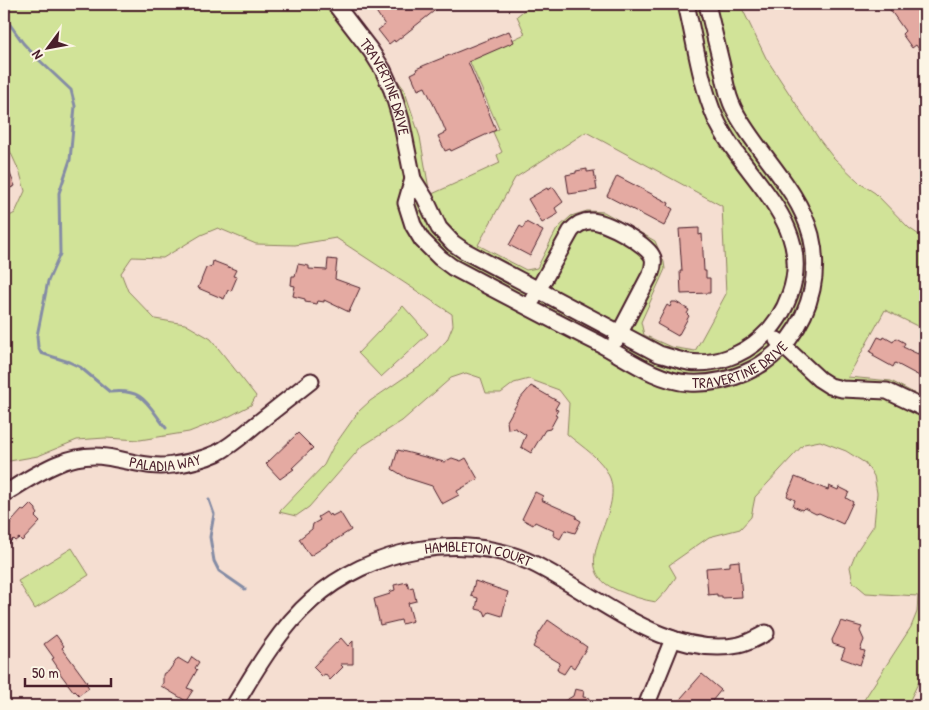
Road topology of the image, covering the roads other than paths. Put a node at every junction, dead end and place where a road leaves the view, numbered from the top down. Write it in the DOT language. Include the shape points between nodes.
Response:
graph roads {
  1 [pos="335,4"];
  2 [pos="686,4"];
  3 [pos="707,4"];
  4 [pos="413,179"];
  5 [pos="538,290"];
  6 [pos="528,307"];
  7 [pos="768,332"];
  8 [pos="620,333"];
  9 [pos="783,346"];
  10 [pos="610,350"];
  11 [pos="311,381"];
  12 [pos="925,409"];
  13 [pos="4,494"];
  14 [pos="766,633"];
  15 [pos="673,639"];
  16 [pos="234,706"];
  17 [pos="646,706"];
  1 -- 4 [label="street, TRAVERTINE DRIVE" via="383,70 401,120"];
  2 -- 7 [label="street, TRAVERTINE DRIVE" via="708,100 716,120 777,208 791,242 793,286 778,319"];
  3 -- 9 [label="street, TRAVERTINE DRIVE" via="734,111 794,197 811,237 815,275 812,292 796,330"];
  4 -- 5 [label="street, TRAVERTINE DRIVE" via="439,228 453,243"];
  4 -- 6 [label="street, TRAVERTINE DRIVE" via="406,203 422,240 452,268"];
  5 -- 6 [label="street"];
  5 -- 8 [label="street, TRAVERTINE DRIVE"];
  5 -- 8 [label="street" via="576,225 601,222 648,249 654,265"];
  6 -- 10 [label="street, TRAVERTINE DRIVE"];
  7 -- 8 [label="street, TRAVERTINE DRIVE" via="734,356 690,362 659,354"];
  7 -- 9 [label="street"];
  8 -- 10 [label="street"];
  9 -- 10 [label="street, TRAVERTINE DRIVE" via="768,360 742,375 706,383 688,383 651,373"];
  9 -- 12 [label="street" via="830,386 886,391"];
  11 -- 13 [label="street, PALADIA WAY" via="234,443 208,457 156,467 108,457 79,457 44,470"];
  14 -- 15 [label="street, HAMBLETON COURT" via="741,645 722,647"];
  15 -- 16 [label="street, HAMBLETON COURT" via="652,632 555,575 509,554 467,547 427,548 372,562 312,600 277,640"];
  15 -- 17 [label="street"];
}
